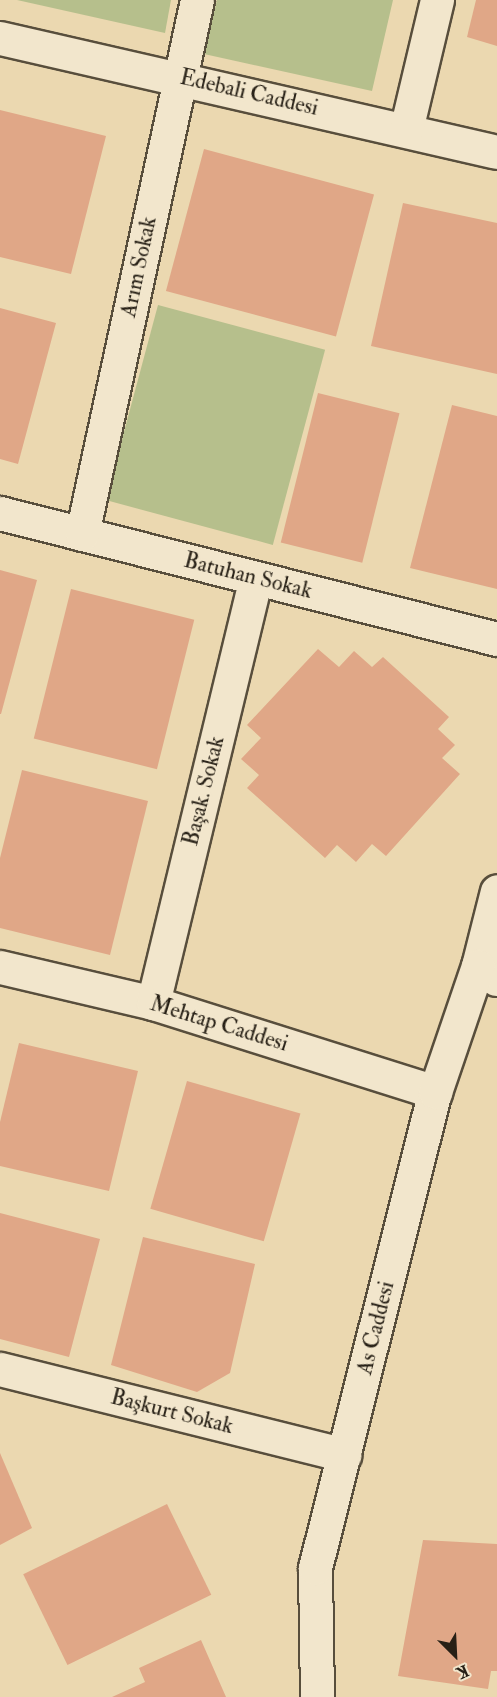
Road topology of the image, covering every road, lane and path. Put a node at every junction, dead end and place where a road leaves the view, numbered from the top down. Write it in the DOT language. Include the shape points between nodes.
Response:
graph roads {
  1 [pos="197,0"];
  2 [pos="437,0"];
  3 [pos="0,38"];
  4 [pos="179,77"];
  5 [pos="406,130"];
  6 [pos="497,152"];
  7 [pos="0,513"];
  8 [pos="82,534"];
  9 [pos="256,578"];
  10 [pos="497,639"];
  11 [pos="497,891"];
  12 [pos="0,967"];
  13 [pos="487,973"];
  14 [pos="153,1003"];
  15 [pos="435,1092"];
  16 [pos="0,1370"];
  17 [pos="344,1455"];
  18 [pos="317,1697"];
  1 -- 4 [label="street, Arım Sokak"];
  2 -- 5 [label="street"];
  3 -- 4 [label="street, Edebali Caddesi"];
  4 -- 5 [label="street, Edebali Caddesi"];
  4 -- 8 [label="street, Arım Sokak"];
  5 -- 6 [label="street, Edebali Caddesi"];
  7 -- 8 [label="street, Batuhan Sokak"];
  8 -- 9 [label="street, Batuhan Sokak"];
  9 -- 10 [label="street, Batuhan Sokak"];
  9 -- 14 [label="street, Başak. Sokak"];
  11 -- 13 [label="street, As Caddesi"];
  12 -- 14 [label="street, Mehtap Caddesi"];
  13 -- 15 [label="street, As Caddesi"];
  14 -- 15 [label="street, Mehtap Caddesi"];
  15 -- 17 [label="street, As Caddesi"];
  16 -- 17 [label="street, Başkurt Sokak"];
  17 -- 18 [label="street, As Caddesi" via="315,1568"];
}
